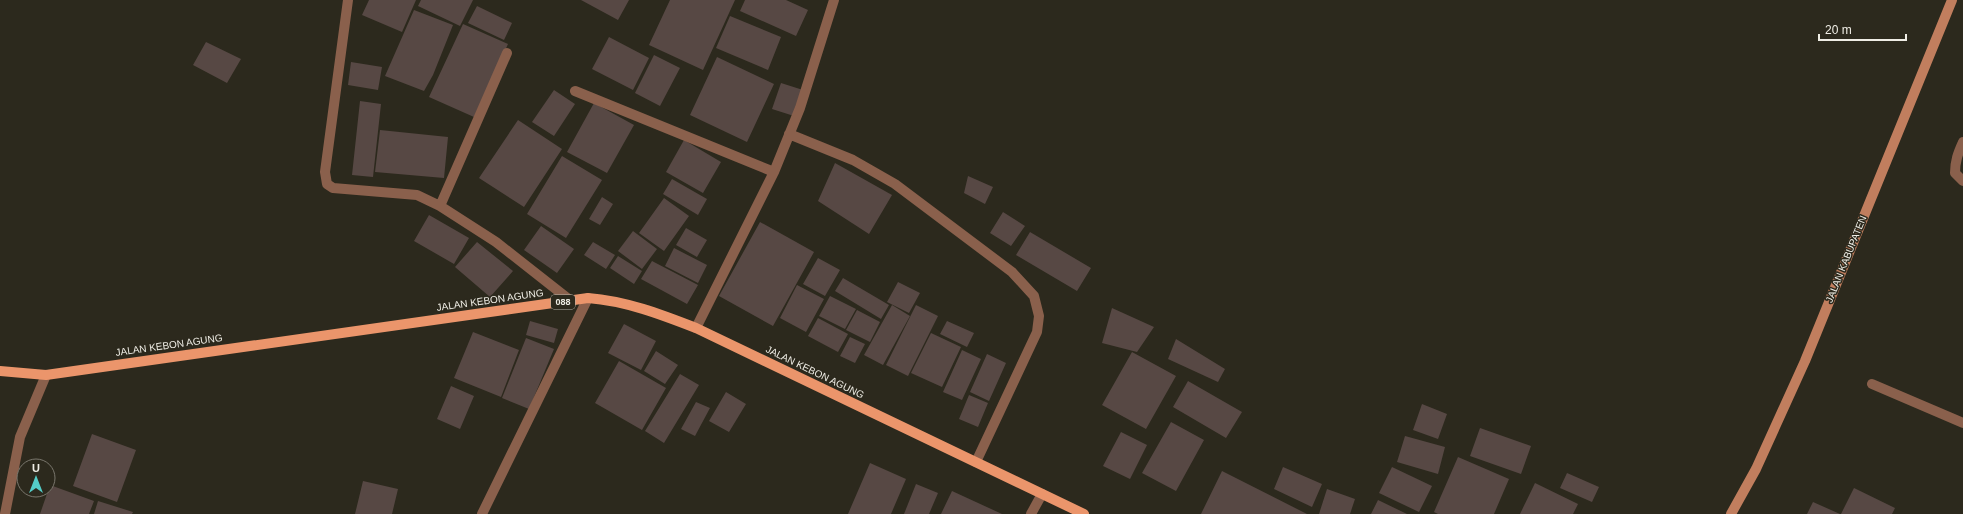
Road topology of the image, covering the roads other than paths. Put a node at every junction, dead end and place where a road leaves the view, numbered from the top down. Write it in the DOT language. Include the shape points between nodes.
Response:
graph roads {
  1 [pos="348,0"];
  2 [pos="834,0"];
  3 [pos="1952,0"];
  4 [pos="507,53"];
  5 [pos="575,91"];
  6 [pos="789,134"];
  7 [pos="1963,142"];
  8 [pos="774,172"];
  9 [pos="1963,181"];
  10 [pos="440,206"];
  11 [pos="588,298"];
  12 [pos="570,301"];
  13 [pos="696,328"];
  14 [pos="0,371"];
  15 [pos="46,375"];
  16 [pos="1872,384"];
  17 [pos="1963,423"];
  18 [pos="976,462"];
  19 [pos="1042,494"];
  20 [pos="5,514"];
  21 [pos="482,514"];
  22 [pos="1031,514"];
  23 [pos="1084,514"];
  24 [pos="1731,514"];
  1 -- 10 [label="street" via="325,172 326,184 333,188 417,195"];
  2 -- 6 [label="street" via="800,108"];
  3 -- 24 [label="main road, JALAN KABUPATEN" via="1805,361 1756,468"];
  4 -- 10 [label="street"];
  5 -- 8 [label="street"];
  6 -- 8 [label="street"];
  6 -- 18 [label="street" via="853,160 895,184 1012,272 1034,296 1039,316 1036,332"];
  7 -- 9 [label="street" via="1955,166 1955,173"];
  8 -- 13 [label="street"];
  10 -- 12 [label="street" via="496,242"];
  11 -- 12 [label="main road, JALAN KEBON AGUNG / 088"];
  11 -- 13 [label="main road, JALAN KEBON AGUNG / 088" via="605,299 643,308"];
  11 -- 21 [label="street"];
  12 -- 15 [label="main road, JALAN KEBON AGUNG / 088"];
  13 -- 18 [label="main road, JALAN KEBON AGUNG / 088"];
  14 -- 15 [label="main road, JALAN KEBON AGUNG / 088"];
  15 -- 20 [label="street" via="20,437"];
  16 -- 17 [label="street"];
  18 -- 19 [label="main road, JALAN KEBON AGUNG / 088"];
  19 -- 22 [label="street"];
  19 -- 23 [label="main road, JALAN KEBON AGUNG / 088"];
}
